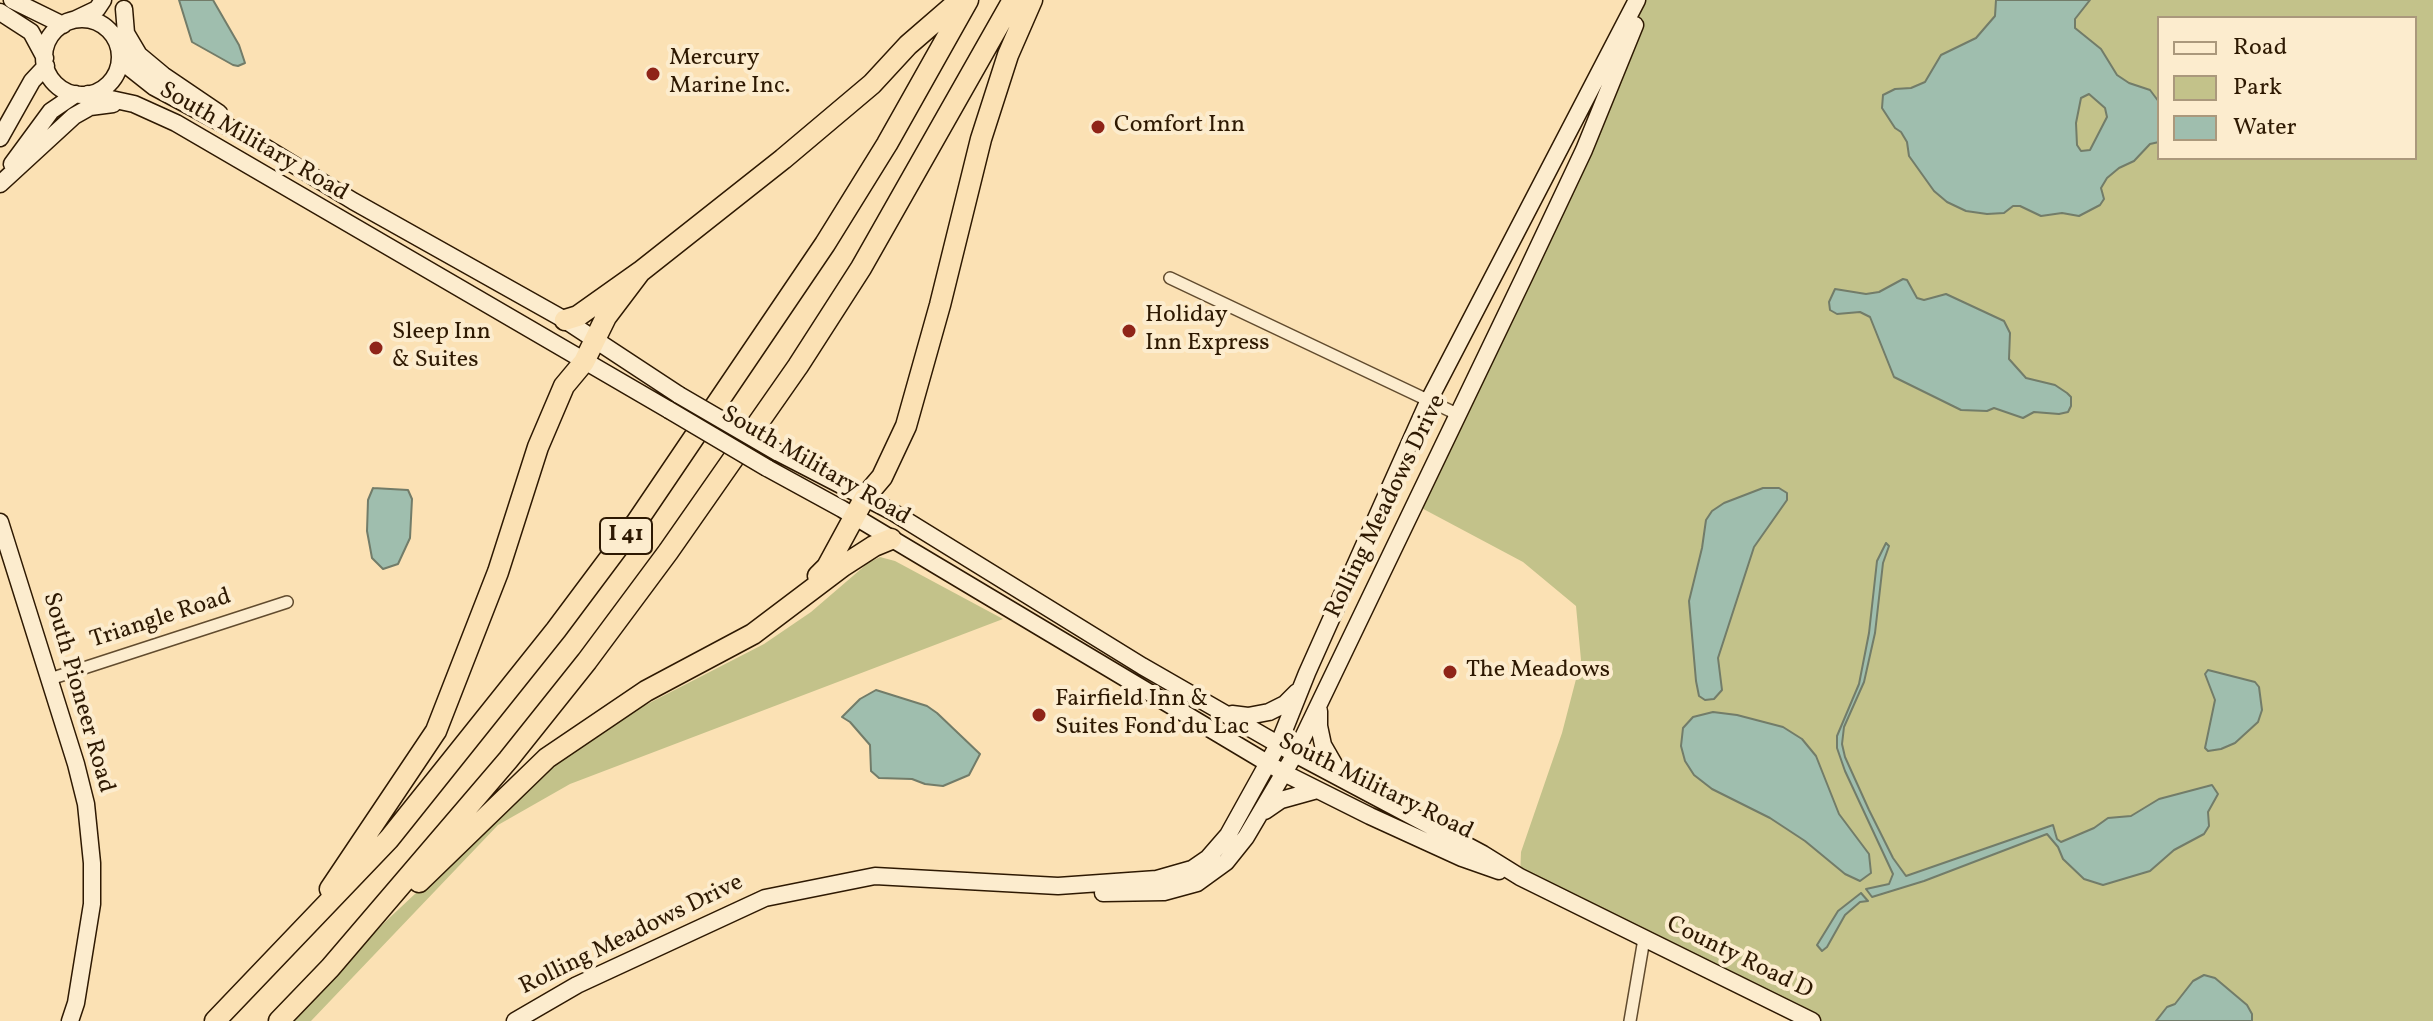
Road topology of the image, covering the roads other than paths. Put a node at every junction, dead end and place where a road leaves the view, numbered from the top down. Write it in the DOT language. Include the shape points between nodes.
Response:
graph roads {
  1 [pos="12,0"];
  2 [pos="103,0"];
  3 [pos="960,0"];
  4 [pos="968,0"];
  5 [pos="1013,0"];
  6 [pos="1032,0"];
  7 [pos="1637,0"];
  8 [pos="1645,0"];
  9 [pos="125,4"];
  10 [pos="0,12"];
  11 [pos="70,22"];
  12 [pos="119,47"];
  13 [pos="45,62"];
  14 [pos="82,94"];
  15 [pos="144,108"];
  16 [pos="0,138"];
  17 [pos="255,141"];
  18 [pos="0,183"];
  19 [pos="640,272"];
  20 [pos="1170,278"];
  21 [pos="565,320"];
  22 [pos="595,341"];
  23 [pos="584,362"];
  24 [pos="1428,402"];
  25 [pos="1457,414"];
  26 [pos="865,497"];
  27 [pos="854,517"];
  28 [pos="0,522"];
  29 [pos="891,539"];
  30 [pos="797,600"];
  31 [pos="287,602"];
  32 [pos="50,679"];
  33 [pos="1301,688"];
  34 [pos="1319,705"];
  35 [pos="1228,714"];
  36 [pos="1279,743"];
  37 [pos="1295,754"];
  38 [pos="1268,764"];
  39 [pos="1284,773"];
  40 [pos="1343,779"];
  41 [pos="1317,790"];
  42 [pos="1260,814"];
  43 [pos="1520,877"];
  44 [pos="1058,886"];
  45 [pos="297,938"];
  46 [pos="1644,939"];
  47 [pos="330,968"];
  48 [pos="70,1021"];
  49 [pos="215,1021"];
  50 [pos="279,1021"];
  51 [pos="515,1021"];
  52 [pos="1630,1021"];
  53 [pos="1812,1021"];
  1 -- 11 [label="main road"];
  2 -- 11 [label="main road" via="97,9"];
  3 -- 19 [label="highway" via="872,84"];
  4 -- 45 [label="highway, I 41" via="825,244 636,523 389,839"];
  5 -- 47 [label="highway, I 41" via="861,268 677,539 508,760"];
  6 -- 26 [label="highway" via="981,139 906,426 882,477"];
  7 -- 24 [label="main road, Rolling Meadows Drive"];
  8 -- 25 [label="main road, Rolling Meadows Drive" via="1584,150"];
  9 -- 12 [label="main road"];
  9 -- 17 [label="main road" via="127,36 143,59"];
  10 -- 13 [label="main road" via="31,32"];
  11 -- 12 [label="main road" via="89,19 101,24"];
  11 -- 13 [label="main road" via="49,39"];
  12 -- 14 [label="main road" via="120,63 109,84"];
  12 -- 17 [label="main road, South Military Road" via="130,68 148,84"];
  13 -- 14 [label="main road" via="57,84"];
  13 -- 16 [label="main road"];
  14 -- 15 [label="main road, South Military Road"];
  14 -- 18 [label="main road" via="51,111"];
  15 -- 18 [label="main road" via="108,104 81,111"];
  15 -- 23 [label="main road, South Military Road"];
  17 -- 21 [label="main road, South Military Road"];
  19 -- 21 [label="highway"];
  19 -- 22 [label="highway" via="615,302"];
  20 -- 24 [label="street"];
  21 -- 22 [label="main road, South Military Road"];
  22 -- 23 [label="highway"];
  22 -- 26 [label="main road, South Military Road, bridge" via="777,452"];
  23 -- 27 [label="main road, South Military Road, bridge"];
  23 -- 45 [label="highway" via="564,386 538,447 498,572 436,731"];
  24 -- 25 [label="street"];
  24 -- 33 [label="main road, Rolling Meadows Drive"];
  25 -- 34 [label="main road, Rolling Meadows Drive"];
  26 -- 27 [label="highway"];
  26 -- 35 [label="main road, South Military Road"];
  27 -- 29 [label="main road, South Military Road"];
  27 -- 30 [label="highway" via="827,567"];
  28 -- 32 [label="main road, South Pioneer Road"];
  29 -- 30 [label="highway"];
  29 -- 38 [label="main road, South Military Road"];
  30 -- 47 [label="highway" via="753,634 646,691 547,758"];
  31 -- 32 [label="street, Triangle Road"];
  32 -- 48 [label="main road, South Pioneer Road" via="81,783 92,863 87,940"];
  33 -- 35 [label="main road" via="1269,712"];
  33 -- 36 [label="main road, Rolling Meadows Drive"];
  34 -- 37 [label="main road, Rolling Meadows Drive"];
  34 -- 40 [label="main road" via="1323,745"];
  35 -- 36 [label="main road, South Military Road"];
  36 -- 37 [label="main road, South Military Road"];
  36 -- 38 [label="main road, Rolling Meadows Drive"];
  37 -- 39 [label="main road, Rolling Meadows Drive"];
  37 -- 40 [label="main road, South Military Road"];
  38 -- 39 [label="main road, South Military Road"];
  38 -- 44 [label="main road, Rolling Meadows Drive" via="1228,835 1192,869 1157,879"];
  39 -- 41 [label="main road, South Military Road"];
  39 -- 42 [label="main road, Rolling Meadows Drive"];
  40 -- 43 [label="main road, South Military Road"];
  41 -- 42 [label="main road" via="1281,800"];
  41 -- 43 [label="main road, South Military Road" via="1462,858"];
  42 -- 44 [label="main road, Rolling Meadows Drive" via="1226,862 1186,887 1120,893"];
  43 -- 46 [label="main road, South Military Road"];
  44 -- 51 [label="main road, Rolling Meadows Drive" via="875,876 765,898 577,985"];
  45 -- 49 [label="highway, I 41"];
  46 -- 52 [label="street"];
  46 -- 53 [label="main road, County Road D"];
  47 -- 50 [label="highway, I 41"];
}
